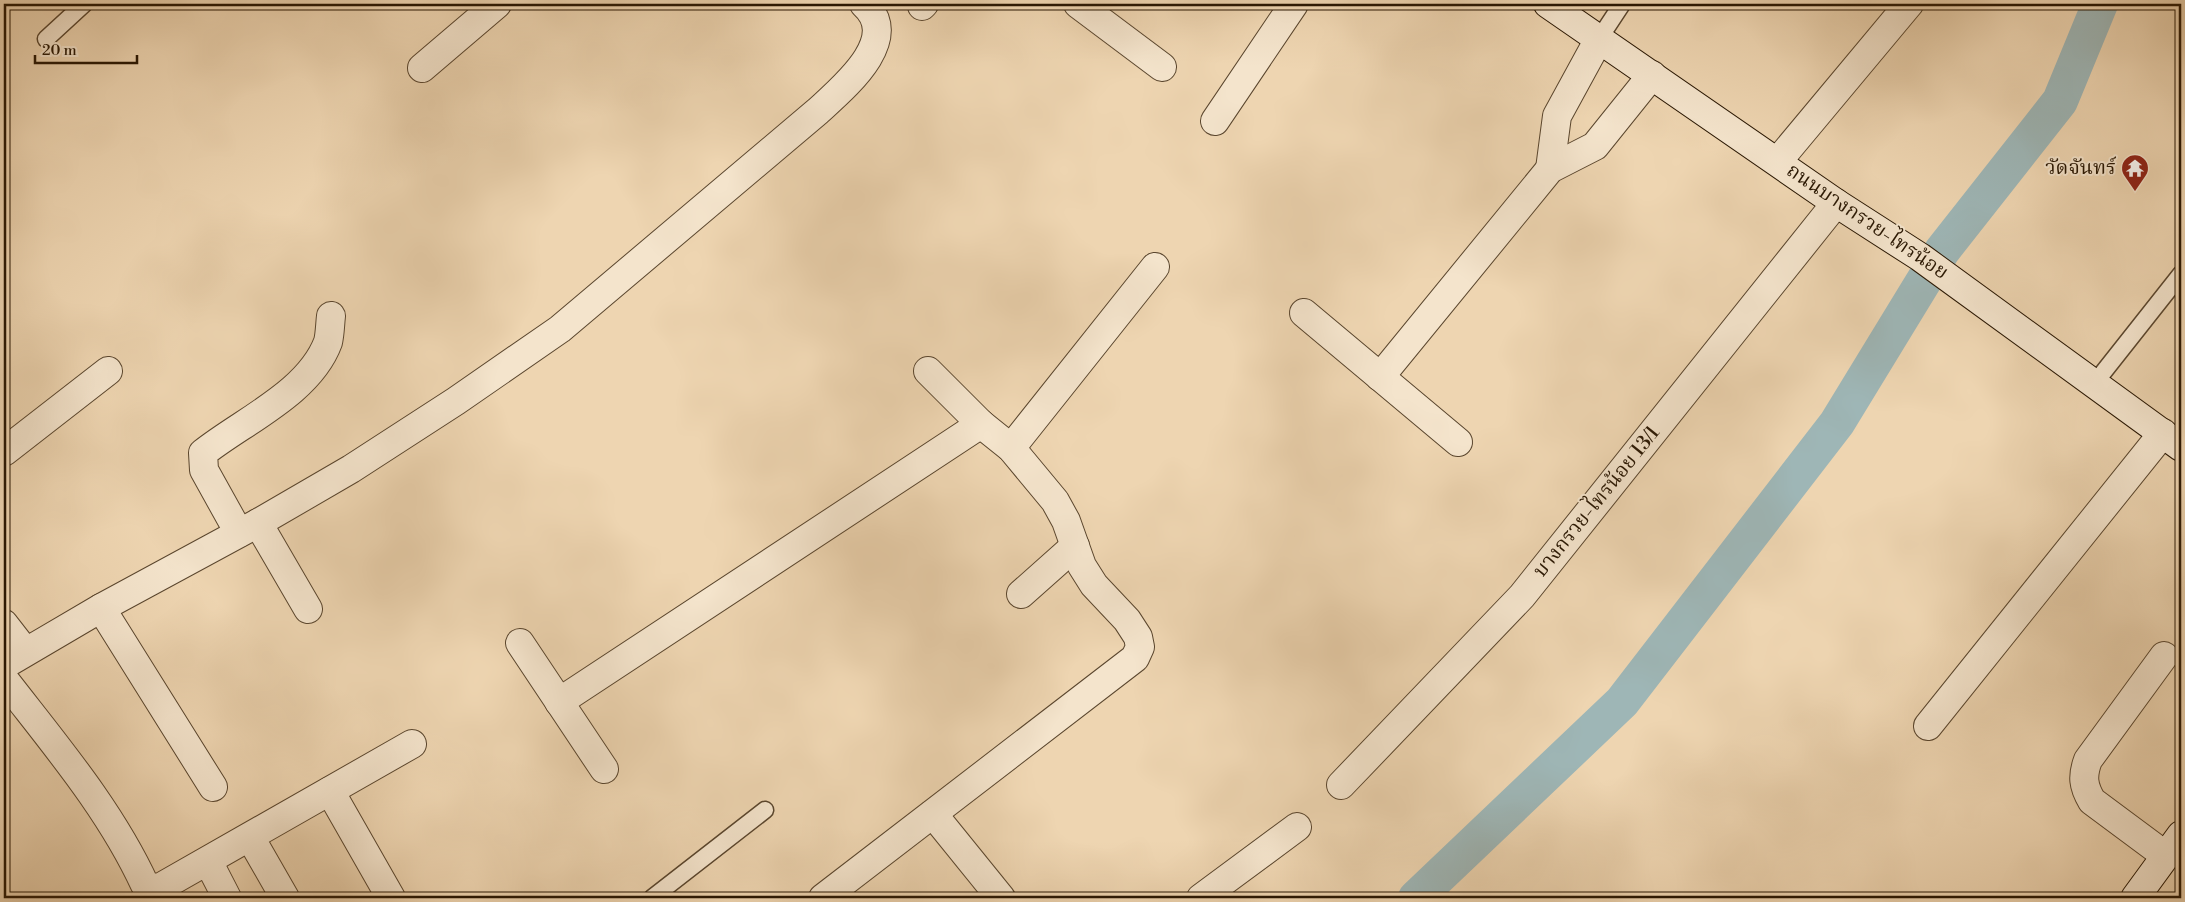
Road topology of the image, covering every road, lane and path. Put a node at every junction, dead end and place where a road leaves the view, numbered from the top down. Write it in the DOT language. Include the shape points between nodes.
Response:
graph roads {
  1 [pos="84,4"];
  2 [pos="497,4"];
  3 [pos="864,4"];
  4 [pos="1078,4"];
  5 [pos="1294,4"];
  6 [pos="1548,4"];
  7 [pos="1622,4"];
  8 [pos="1909,4"];
  9 [pos="46,39"];
  10 [pos="1598,39"];
  11 [pos="422,68"];
  12 [pos="1162,68"];
  13 [pos="1652,75"];
  14 [pos="1215,121"];
  15 [pos="1778,161"];
  16 [pos="1550,169"];
  17 [pos="1836,203"];
  18 [pos="1155,267"];
  19 [pos="2181,274"];
  20 [pos="1304,313"];
  21 [pos="331,316"];
  22 [pos="108,371"];
  23 [pos="928,371"];
  24 [pos="1380,377"];
  25 [pos="2094,384"];
  26 [pos="981,424"];
  27 [pos="2172,440"];
  28 [pos="1458,442"];
  29 [pos="1011,448"];
  30 [pos="4,452"];
  31 [pos="248,528"];
  32 [pos="1075,546"];
  33 [pos="1021,594"];
  34 [pos="101,608"];
  35 [pos="308,609"];
  36 [pos="4,624"];
  37 [pos="520,643"];
  38 [pos="2164,656"];
  39 [pos="15,658"];
  40 [pos="4,679"];
  41 [pos="559,702"];
  42 [pos="1928,726"];
  43 [pos="412,744"];
  44 [pos="604,769"];
  45 [pos="1340,785"];
  46 [pos="213,787"];
  47 [pos="330,791"];
  48 [pos="765,810"];
  49 [pos="932,814"];
  50 [pos="1298,827"];
  51 [pos="250,837"];
  52 [pos="2174,845"];
  53 [pos="208,861"];
  54 [pos="227,898"];
  55 [pos="286,898"];
  56 [pos="391,898"];
  57 [pos="652,898"];
  58 [pos="823,898"];
  59 [pos="1001,898"];
  60 [pos="1201,898"];
  61 [pos="2136,898"];
  1 -- 9 [label="lane"];
  2 -- 11 [label="street"];
  3 -- 31 [label="street" via="877,22 877,37 868,59 852,80 818,111 560,329 351,469"];
  4 -- 12 [label="street"];
  5 -- 14 [label="street"];
  6 -- 10 [label="street, ถนนบางกรวย-ไทรน้อย"];
  7 -- 10 [label="lane"];
  8 -- 15 [label="street"];
  10 -- 13 [label="street, ถนนบางกรวย-ไทรน้อย"];
  10 -- 16 [label="street" via="1557,116"];
  13 -- 15 [label="street, ถนนบางกรวย-ไทรน้อย"];
  13 -- 16 [label="street" via="1595,146"];
  15 -- 17 [label="street, ถนนบางกรวย-ไทรน้อย"];
  16 -- 24 [label="street"];
  17 -- 25 [label="street, ถนนบางกรวย-ไทรน้อย" via="1920,257"];
  17 -- 45 [label="street, บางกรวย-ไทรน้อย 13/1" via="1522,596"];
  18 -- 29 [label="street"];
  19 -- 25 [label="lane"];
  20 -- 24 [label="street"];
  21 -- 31 [label="street" via="328,341 316,366 294,389 203,453 204,470"];
  22 -- 30 [label="street"];
  23 -- 26 [label="street"];
  24 -- 28 [label="street"];
  25 -- 27 [label="street, ถนนบางกรวย-ไทรน้อย"];
  26 -- 29 [label="street"];
  26 -- 41 [label="street"];
  27 -- 42 [label="street"];
  29 -- 32 [label="street" via="1055,501"];
  31 -- 34 [label="street"];
  31 -- 35 [label="street"];
  32 -- 33 [label="street"];
  32 -- 49 [label="street" via="1094,585 1127,620 1138,637 1140,647 1135,658"];
  34 -- 39 [label="street"];
  34 -- 46 [label="street"];
  36 -- 39 [label="street"];
  37 -- 41 [label="street"];
  38 -- 52 [label="street" via="2088,760 2083,775 2085,789 2092,800"];
  40 -- 53 [label="street" via="104,811 122,838 145,885 161,887"];
  41 -- 44 [label="street"];
  43 -- 47 [label="street"];
  47 -- 51 [label="street"];
  47 -- 56 [label="street"];
  48 -- 57 [label="lane"];
  49 -- 58 [label="street"];
  49 -- 59 [label="street"];
  50 -- 60 [label="street"];
  51 -- 53 [label="street"];
  51 -- 55 [label="street"];
  52 -- 61 [label="street"];
  53 -- 54 [label="street"];
}
